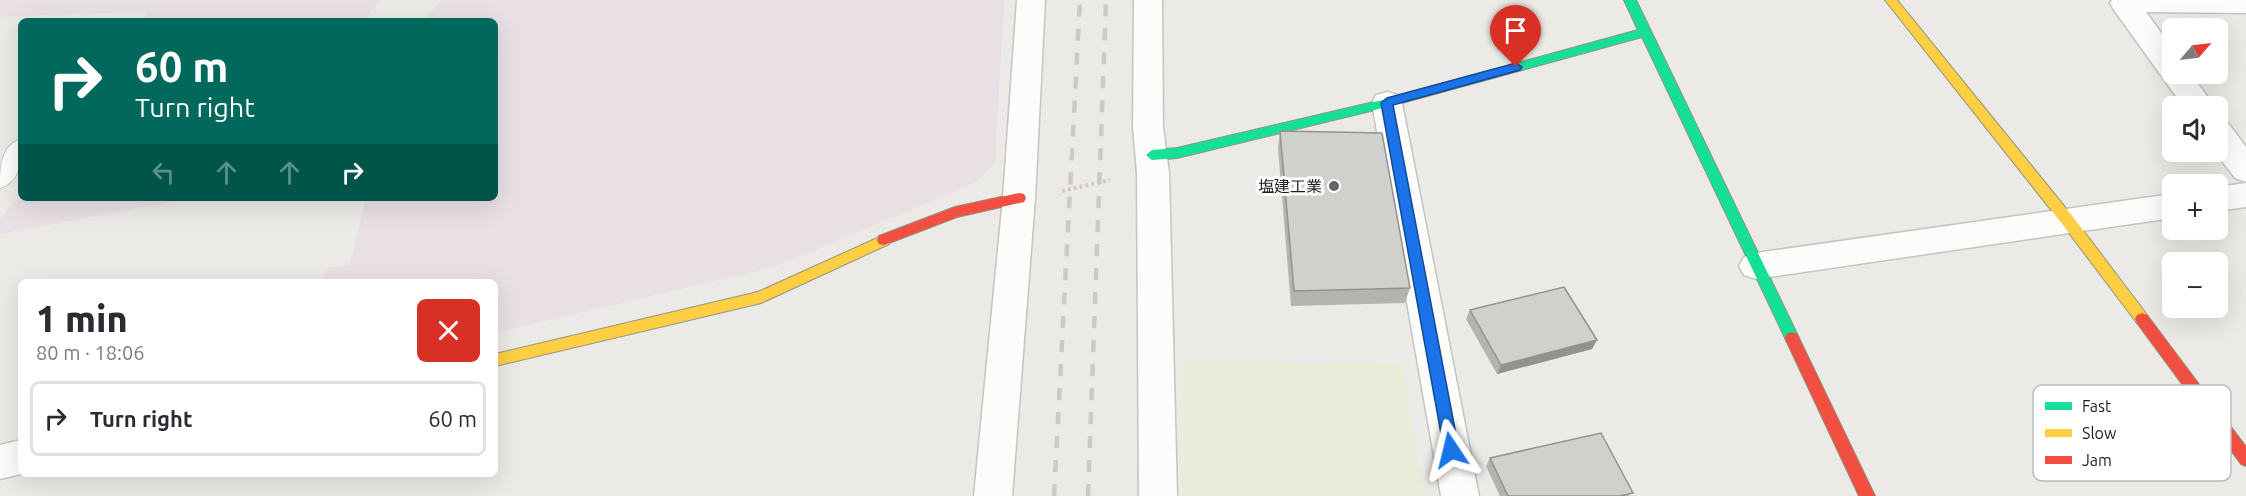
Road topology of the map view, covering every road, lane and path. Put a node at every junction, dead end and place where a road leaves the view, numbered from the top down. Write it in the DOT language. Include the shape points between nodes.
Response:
graph roads {
  1 [pos="1030,0"];
  2 [pos="1148,0"];
  3 [pos="1630,0"];
  4 [pos="1891,0"];
  5 [pos="2246,4"];
  6 [pos="1645,32"];
  7 [pos="2162,55"];
  8 [pos="1387,103"];
  9 [pos="2228,146"];
  10 [pos="18,152"];
  11 [pos="1152,154"];
  12 [pos="2246,170"];
  13 [pos="0,179"];
  14 [pos="1111,179"];
  15 [pos="1053,193"];
  16 [pos="2246,195"];
  17 [pos="2228,197"];
  18 [pos="1019,198"];
  19 [pos="2162,207"];
  20 [pos="2068,221"];
  21 [pos="1756,266"];
  22 [pos="498,359"];
  23 [pos="2191,385"];
  24 [pos="2231,439"];
  25 [pos="18,458"];
  26 [pos="2246,459"];
  27 [pos="0,462"];
  28 [pos="993,496"];
  29 [pos="1158,496"];
  30 [pos="1460,496"];
  31 [pos="1867,496"];
  1 -- 18 [label="street"];
  2 -- 11 [label="street" via="1148,127"];
  3 -- 6 [label="street"];
  4 -- 20 [label="street"];
  5 -- 7 [label="street" via="2124,3"];
  6 -- 8 [label="street"];
  6 -- 21 [label="street"];
  8 -- 11 [label="street" via="1177,153"];
  8 -- 30 [label="street"];
  9 -- 12 [label="street"];
  10 -- 13 [label="lane"];
  11 -- 29 [label="street"];
  14 -- 15 [label="path"];
  16 -- 17 [label="street"];
  18 -- 22 [label="street" via="956,212 900,232 761,297"];
  18 -- 28 [label="street"];
  19 -- 20 [label="street"];
  20 -- 21 [label="street"];
  20 -- 23 [label="street"];
  21 -- 31 [label="street"];
  24 -- 26 [label="street"];
  25 -- 27 [label="street"];
}
